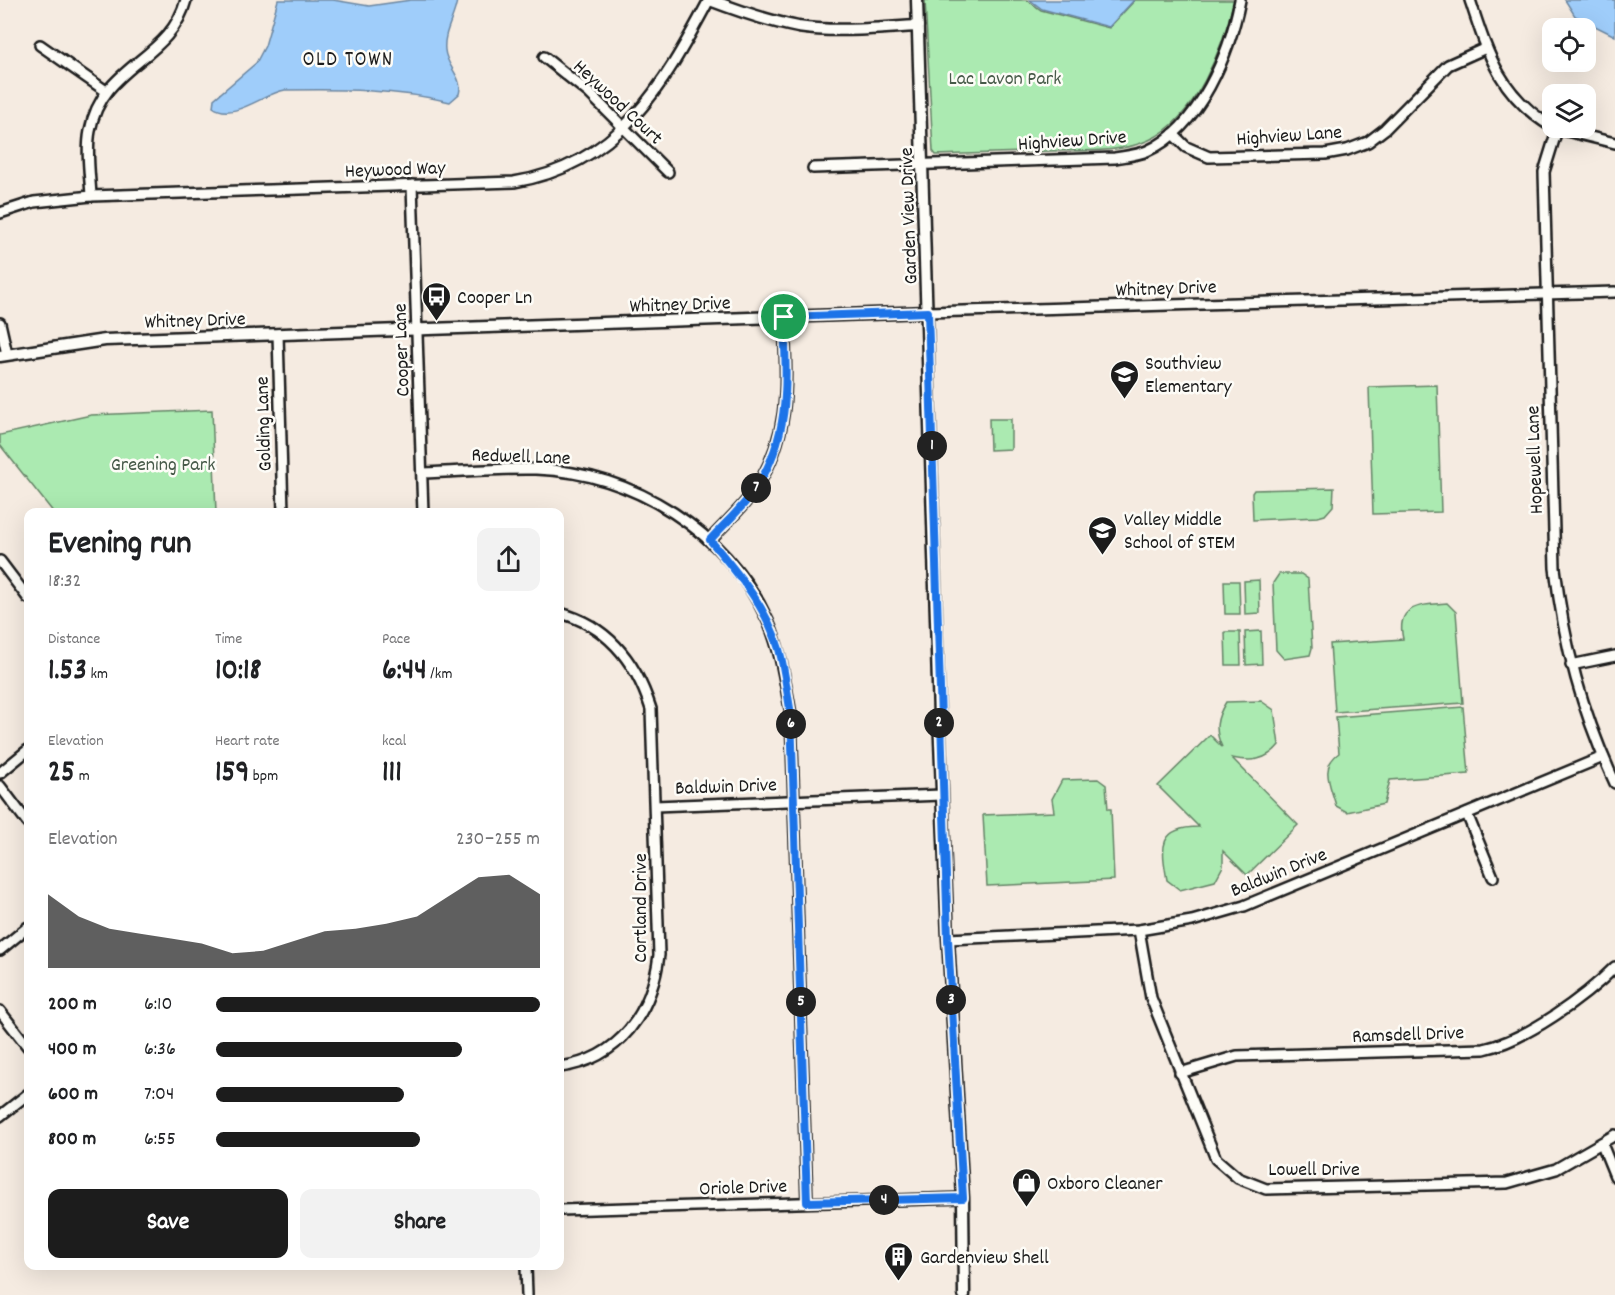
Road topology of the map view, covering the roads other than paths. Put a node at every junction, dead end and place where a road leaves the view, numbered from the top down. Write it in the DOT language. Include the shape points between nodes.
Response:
graph roads {
  1 [pos="186,0"];
  2 [pos="710,0"];
  3 [pos="917,0"];
  4 [pos="1240,0"];
  5 [pos="1470,0"];
  6 [pos="918,26"];
  7 [pos="40,45"];
  8 [pos="1486,48"];
  9 [pos="544,57"];
  10 [pos="106,91"];
  11 [pos="1542,120"];
  12 [pos="623,128"];
  13 [pos="1173,134"];
  14 [pos="1552,138"];
  15 [pos="1595,138"];
  16 [pos="1615,143"];
  17 [pos="923,165"];
  18 [pos="813,168"];
  19 [pos="668,172"];
  20 [pos="412,185"];
  21 [pos="91,196"];
  22 [pos="0,213"];
  23 [pos="1615,292"];
  24 [pos="1546,293"];
  25 [pos="928,312"];
  26 [pos="784,317"];
  27 [pos="0,323"];
  28 [pos="417,330"];
  29 [pos="278,334"];
  30 [pos="4,355"];
  31 [pos="422,473"];
  32 [pos="283,508"];
  33 [pos="423,508"];
  34 [pos="710,540"];
  35 [pos="0,561"];
  36 [pos="24,593"];
  37 [pos="564,614"];
  38 [pos="1615,656"];
  39 [pos="1571,666"];
  40 [pos="24,753"];
  41 [pos="1603,757"];
  42 [pos="0,773"];
  43 [pos="1615,783"];
  44 [pos="0,786"];
  45 [pos="942,795"];
  46 [pos="794,801"];
  47 [pos="655,806"];
  48 [pos="1467,814"];
  49 [pos="24,818"];
  50 [pos="1493,877"];
  51 [pos="24,930"];
  52 [pos="1139,930"];
  53 [pos="948,939"];
  54 [pos="0,950"];
  55 [pos="1615,967"];
  56 [pos="0,1011"];
  57 [pos="24,1042"];
  58 [pos="564,1066"];
  59 [pos="1180,1073"];
  60 [pos="24,1097"];
  61 [pos="0,1116"];
  62 [pos="1615,1135"];
  63 [pos="1602,1144"];
  64 [pos="1615,1176"];
  65 [pos="963,1198"];
  66 [pos="807,1202"];
  67 [pos="564,1210"];
  68 [pos="526,1270"];
  69 [pos="527,1295"];
  70 [pos="964,1295"];
  1 -- 10 [label="street" via="181,19 164,43 123,73"];
  2 -- 6 [label="street" via="751,16 800,27"];
  2 -- 12 [label="street, Heywood Way" via="674,67"];
  3 -- 6 [label="street, Garden View Drive"];
  4 -- 13 [label="street, Highview Drive" via="1235,28 1222,62 1195,110"];
  5 -- 8 [label="street"];
  6 -- 17 [label="street, Garden View Drive"];
  7 -- 10 [label="street"];
  8 -- 11 [label="street" via="1513,96"];
  8 -- 13 [label="street, Highview Lane" via="1448,65 1385,129 1368,142 1347,150 1209,157 1185,147"];
  9 -- 12 [label="street, Heywood Court" via="589,93"];
  10 -- 21 [label="street" via="90,131"];
  12 -- 19 [label="street, Heywood Court"];
  12 -- 20 [label="street, Heywood Way" via="581,162 541,178"];
  13 -- 17 [label="street, Highview Drive" via="1147,151 1115,158"];
  14 -- 24 [label="street, Hopewell Lane" via="1544,172"];
  15 -- 16 [label="street"];
  17 -- 18 [label="street, Highview Drive"];
  17 -- 25 [label="street, Garden View Drive"];
  20 -- 21 [label="street, Heywood Way"];
  20 -- 28 [label="street, Cooper Lane"];
  21 -- 22 [label="street, Heywood Way" via="34,202"];
  23 -- 24 [label="street, Whitney Drive"];
  24 -- 25 [label="street, Whitney Drive"];
  24 -- 39 [label="street, Hopewell Lane" via="1555,568"];
  25 -- 26 [label="street, Whitney Drive"];
  25 -- 45 [label="street, Garden View Drive"];
  26 -- 28 [label="street, Whitney Drive"];
  26 -- 34 [label="street" via="787,399 779,444 756,489"];
  27 -- 30 [label="street"];
  28 -- 29 [label="street, Whitney Drive"];
  28 -- 31 [label="street, Cooper Lane"];
  29 -- 30 [label="street, Whitney Drive" via="105,340"];
  29 -- 32 [label="street, Golding Lane"];
  31 -- 33 [label="street, Cooper Lane"];
  31 -- 34 [label="street, Redwell Lane" via="537,470 591,476 654,500"];
  34 -- 46 [label="street, Redwell Lane" via="750,588 779,650 791,714"];
  35 -- 36 [label="street"];
  37 -- 47 [label="street, Cortland Drive" via="604,633 628,658 642,681 651,709"];
  38 -- 39 [label="street"];
  39 -- 41 [label="street, Hopewell Lane"];
  40 -- 42 [label="street"];
  41 -- 43 [label="street, Hopewell Lane"];
  41 -- 48 [label="street, Baldwin Drive"];
  44 -- 49 [label="street"];
  45 -- 46 [label="street, Baldwin Drive"];
  45 -- 53 [label="street, Garden View Drive"];
  46 -- 47 [label="street, Baldwin Drive"];
  46 -- 66 [label="street, Redwell Lane"];
  47 -- 58 [label="street, Cortland Drive" via="660,955 653,988 647,1004 625,1035 597,1056"];
  48 -- 50 [label="street"];
  48 -- 52 [label="street, Baldwin Drive" via="1244,906 1192,921"];
  51 -- 54 [label="street"];
  52 -- 53 [label="street, Baldwin Drive"];
  52 -- 59 [label="street, Lowell Drive" via="1151,998"];
  53 -- 65 [label="street, Garden View Drive"];
  55 -- 59 [label="street, Ramsdell Drive" via="1557,1012 1502,1045 1484,1049 1237,1056"];
  56 -- 57 [label="street"];
  59 -- 63 [label="street, Lowell Drive" via="1216,1159 1238,1178 1266,1189 1507,1183 1556,1169"];
  60 -- 61 [label="street"];
  62 -- 63 [label="street, Lowell Drive"];
  63 -- 64 [label="street"];
  65 -- 66 [label="street, Oriole Drive"];
  65 -- 70 [label="street, Garden View Drive"];
  66 -- 67 [label="street, Oriole Drive"];
  68 -- 69 [label="street"];
}
